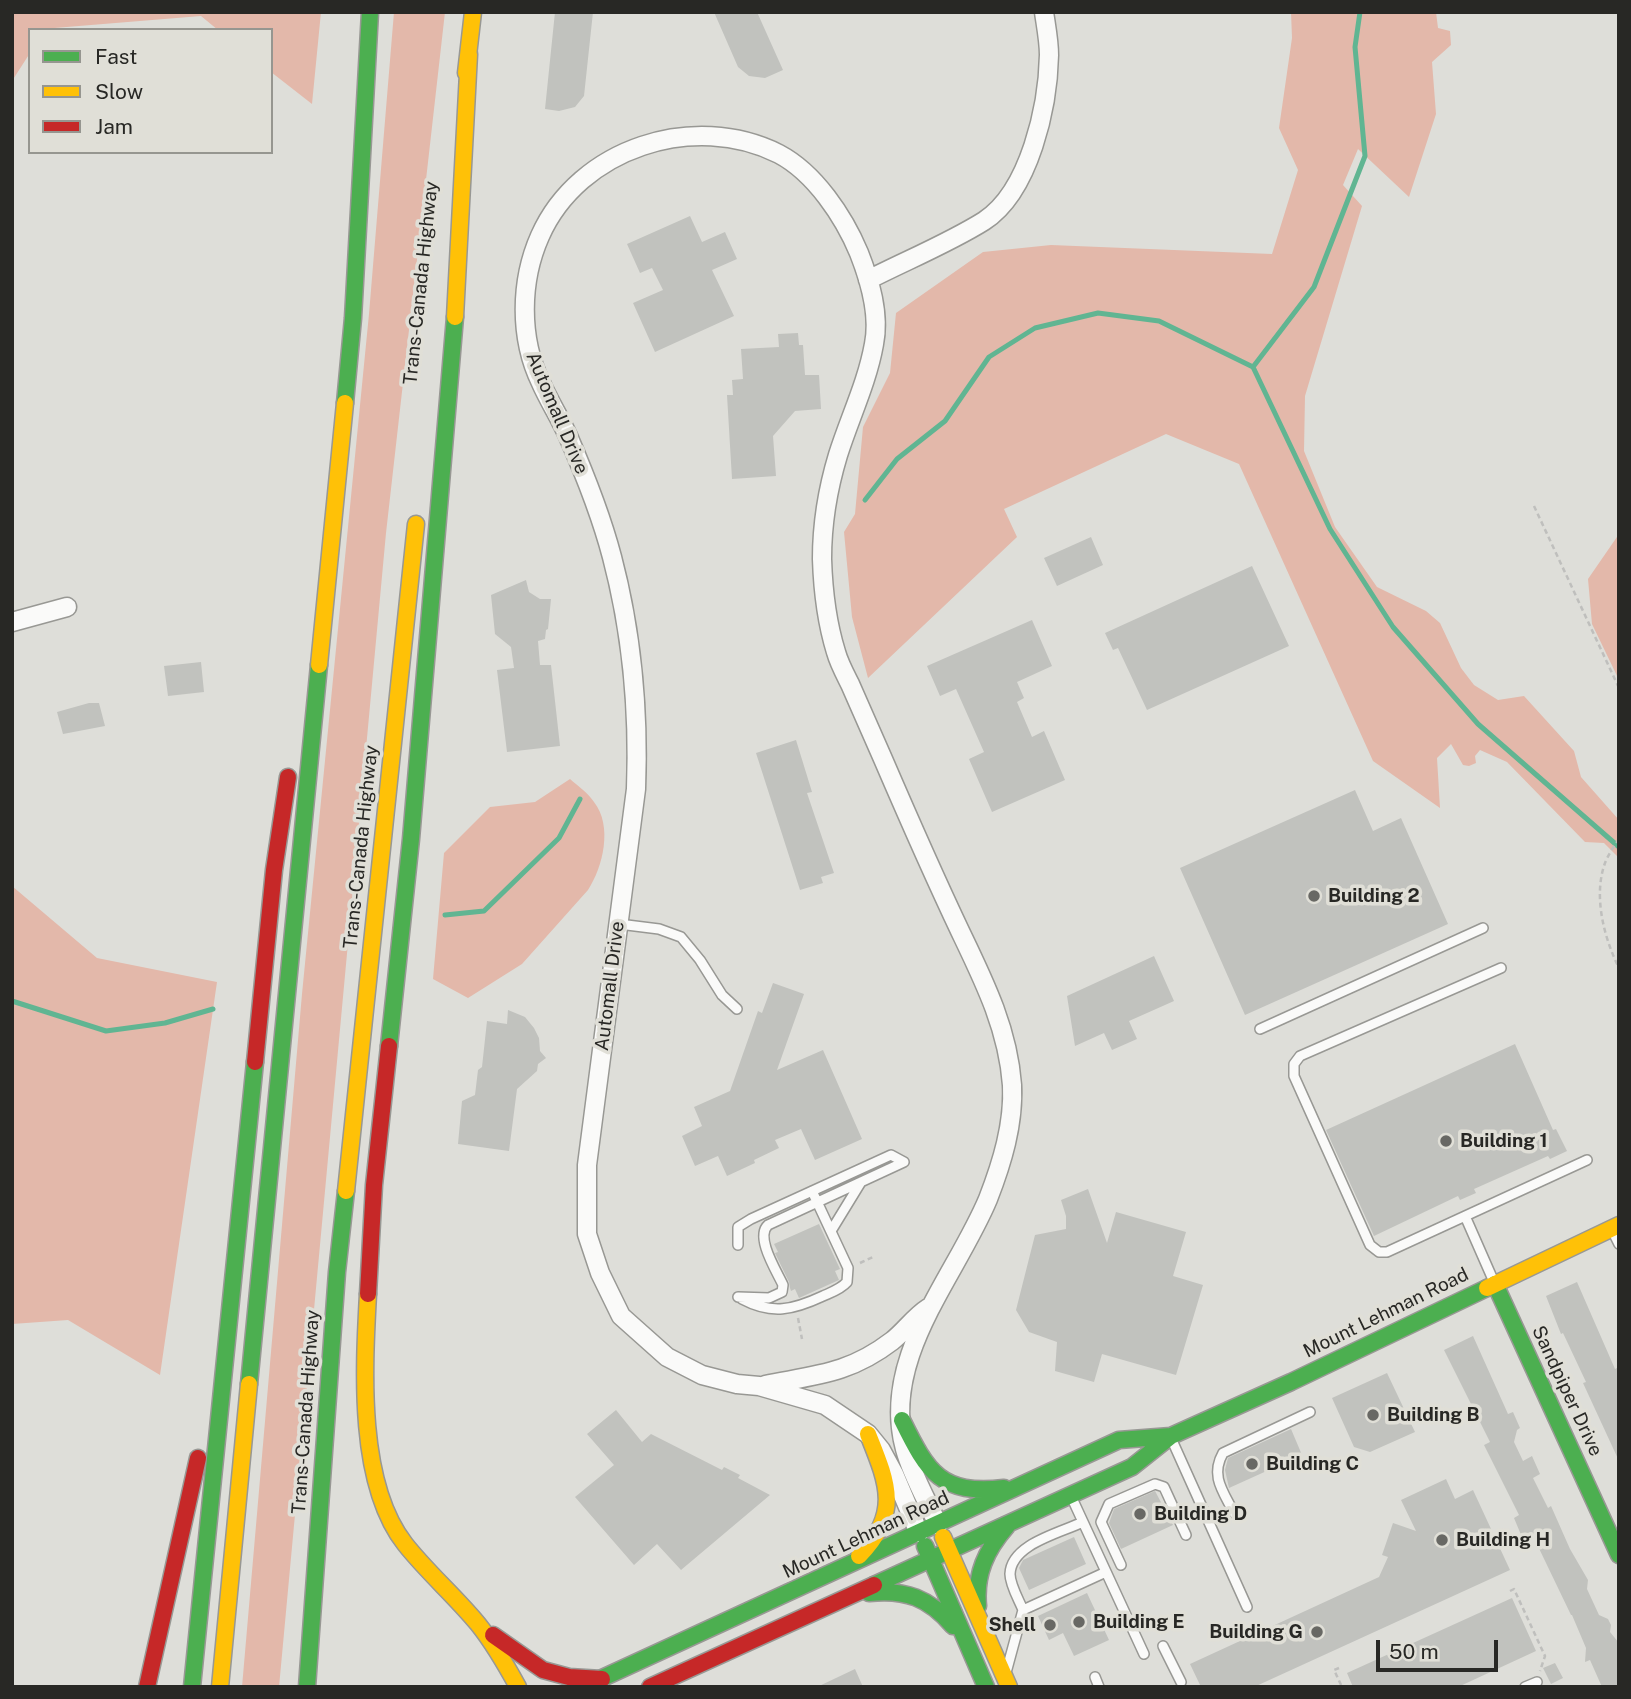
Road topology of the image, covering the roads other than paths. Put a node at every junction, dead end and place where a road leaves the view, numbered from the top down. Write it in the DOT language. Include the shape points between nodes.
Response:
graph roads {
  1 [pos="370,12"];
  2 [pos="473,12"];
  3 [pos="1044,12"];
  4 [pos="469,54"];
  5 [pos="868,280"];
  6 [pos="440,306"];
  7 [pos="353,318"];
  8 [pos="418,510"];
  9 [pos="67,607"];
  10 [pos="12,622"];
  11 [pos="297,720"];
  12 [pos="291,761"];
  13 [pos="618,924"];
  14 [pos="1483,928"];
  15 [pos="1501,968"];
  16 [pos="737,1009"];
  17 [pos="1260,1029"];
  18 [pos="1587,1160"];
  19 [pos="862,1181"];
  20 [pos="812,1191"];
  21 [pos="819,1206"];
  22 [pos="1465,1216"];
  23 [pos="1615,1226"];
  24 [pos="831,1231"];
  25 [pos="1619,1244"];
  26 [pos="738,1245"];
  27 [pos="1495,1284"];
  28 [pos="931,1307"];
  29 [pos="226,1337"];
  30 [pos="759,1386"];
  31 [pos="1310,1412"];
  32 [pos="902,1420"];
  33 [pos="868,1434"];
  34 [pos="1171,1436"];
  35 [pos="1022,1485"];
  36 [pos="1070,1495"];
  37 [pos="1234,1513"];
  38 [pos="1083,1522"];
  39 [pos="1010,1523"];
  40 [pos="938,1525"];
  41 [pos="919,1533"];
  42 [pos="1186,1535"];
  43 [pos="949,1551"];
  44 [pos="1619,1555"];
  45 [pos="931,1559"];
  46 [pos="1121,1565"];
  47 [pos="841,1570"];
  48 [pos="1106,1572"];
  49 [pos="851,1596"];
  50 [pos="1247,1607"];
  51 [pos="1024,1610"];
  52 [pos="477,1623"];
  53 [pos="981,1628"];
  54 [pos="967,1646"];
  55 [pos="1163,1646"];
  56 [pos="1144,1654"];
  57 [pos="1095,1677"];
  58 [pos="602,1679"];
  59 [pos="1007,1682"];
  60 [pos="1181,1682"];
  61 [pos="1537,1682"];
  62 [pos="147,1687"];
  63 [pos="192,1687"];
  64 [pos="220,1687"];
  65 [pos="307,1687"];
  66 [pos="518,1687"];
  67 [pos="582,1687"];
  68 [pos="650,1687"];
  69 [pos="986,1687"];
  70 [pos="1100,1687"];
  71 [pos="1525,1687"];
  1 -- 7 [label="main road"];
  2 -- 4 [label="main road, Trans-Canada Highway"];
  3 -- 5 [label="street" via="1049,52 1046,97 1036,138 1004,202 985,220"];
  4 -- 6 [label="main road, Trans-Canada Highway"];
  4 -- 52 [label="main road" via="459,271 411,839 374,1185 364,1370 367,1433 389,1517 405,1544"];
  5 -- 13 [label="street, Automall Drive" via="851,234 832,202 810,179 785,157 724,137 687,136 645,145 609,160 577,182 555,207 540,237 529,267 527,341 538,379 587,481 610,549 629,639 638,738"];
  5 -- 28 [label="street, Automall Drive" via="876,332 870,370 838,456 825,514 825,603 836,654 989,993 1006,1039 1012,1090 1007,1143 986,1203"];
  7 -- 11 [label="main road"];
  7 -- 64 [label="main road"];
  8 -- 65 [label="main road, Trans-Canada Highway" via="337,1272"];
  9 -- 10 [label="street"];
  12 -- 29 [label="main road" via="274,870"];
  13 -- 16 [label="lane" via="681,937"];
  13 -- 30 [label="street, Automall Drive" via="587,1165 587,1234 621,1316 667,1357 702,1375"];
  14 -- 17 [label="lane"];
  15 -- 22 [label="lane" via="1300,1056 1294,1064 1294,1076 1370,1245 1387,1252"];
  18 -- 22 [label="lane"];
  19 -- 20 [label="lane" via="904,1162 891,1155"];
  19 -- 21 [label="lane"];
  19 -- 24 [label="lane"];
  20 -- 21 [label="lane"];
  20 -- 26 [label="lane" via="738,1227"];
  21 -- 24 [label="lane"];
  21 -- 24 [label="lane" via="764,1228 762,1238 782,1292 769,1298 738,1297 757,1307 797,1308 844,1286 848,1268"];
  22 -- 27 [label="lane"];
  23 -- 25 [label="lane"];
  23 -- 27 [label="main road, Mount Lehman Road"];
  27 -- 34 [label="main road, Mount Lehman Road"];
  27 -- 44 [label="main road, Sandpiper Drive"];
  28 -- 30 [label="street, Automall Drive" via="856,1363 819,1376"];
  28 -- 32 [label="street, Automall Drive" via="906,1370"];
  29 -- 62 [label="main road"];
  29 -- 63 [label="main road"];
  30 -- 33 [label="street, Automall Drive" via="825,1405"];
  31 -- 37 [label="lane" via="1223,1452 1217,1476"];
  32 -- 35 [label="main road" via="930,1471 947,1483 984,1492"];
  32 -- 40 [label="street, Automall Drive" via="904,1447"];
  33 -- 41 [label="street, Automall Drive" via="894,1474"];
  33 -- 47 [label="main road" via="883,1476 888,1517 873,1544"];
  34 -- 35 [label="main road, Mount Lehman Road" via="1119,1440"];
  34 -- 36 [label="main road, Mount Lehman Road" via="1132,1466"];
  34 -- 50 [label="lane"];
  35 -- 40 [label="main road, Mount Lehman Road"];
  36 -- 38 [label="lane"];
  36 -- 39 [label="main road, Mount Lehman Road"];
  38 -- 48 [label="lane"];
  38 -- 51 [label="lane" via="1027,1548 1012,1562 1010,1577"];
  39 -- 43 [label="main road, Mount Lehman Road"];
  39 -- 53 [label="main road" via="980,1564 975,1589"];
  40 -- 41 [label="main road, Mount Lehman Road"];
  40 -- 43 [label="main road"];
  41 -- 45 [label="main road"];
  41 -- 47 [label="main road, Mount Lehman Road"];
  42 -- 46 [label="lane" via="1164,1488 1155,1484 1110,1504 1101,1522"];
  43 -- 45 [label="main road, Mount Lehman Road"];
  43 -- 53 [label="main road"];
  45 -- 49 [label="main road, Mount Lehman Road"];
  45 -- 54 [label="main road"];
  47 -- 58 [label="main road, Mount Lehman Road"];
  48 -- 51 [label="lane"];
  48 -- 56 [label="lane"];
  49 -- 54 [label="main road" via="884,1590 919,1595 938,1609"];
  49 -- 68 [label="main road, Mount Lehman Road"];
  51 -- 59 [label="lane"];
  52 -- 58 [label="main road" via="543,1670"];
  52 -- 66 [label="main road"];
  53 -- 59 [label="main road"];
  54 -- 69 [label="main road"];
  55 -- 60 [label="lane"];
  57 -- 70 [label="lane"];
  58 -- 67 [label="main road, Mount Lehman Road"];
  61 -- 71 [label="lane"];
}
